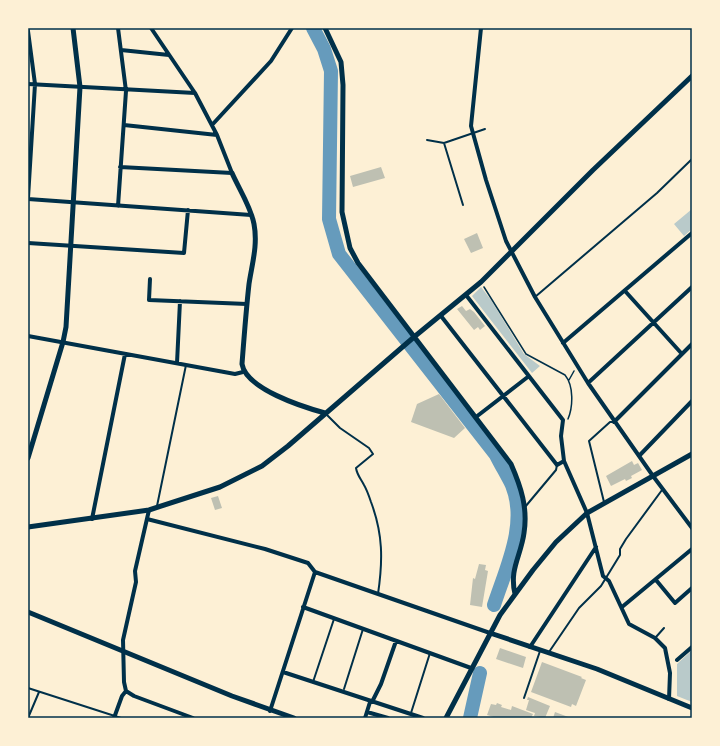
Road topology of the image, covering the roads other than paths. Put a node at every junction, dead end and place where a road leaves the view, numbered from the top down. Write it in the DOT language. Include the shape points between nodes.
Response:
graph roads {
  1 [pos="73,28"];
  2 [pos="118,28"];
  3 [pos="151,28"];
  4 [pos="292,28"];
  5 [pos="325,28"];
  6 [pos="481,28"];
  7 [pos="28,31"];
  8 [pos="29,42"];
  9 [pos="121,50"];
  10 [pos="169,55"];
  11 [pos="692,76"];
  12 [pos="28,84"];
  13 [pos="35,84"];
  14 [pos="80,87"];
  15 [pos="126,91"];
  16 [pos="195,93"];
  17 [pos="124,125"];
  18 [pos="212,125"];
  19 [pos="485,129"];
  20 [pos="472,133"];
  21 [pos="217,135"];
  22 [pos="427,140"];
  23 [pos="444,143"];
  24 [pos="692,159"];
  25 [pos="120,167"];
  26 [pos="232,173"];
  27 [pos="28,198"];
  28 [pos="73,203"];
  29 [pos="118,206"];
  30 [pos="463,206"];
  31 [pos="188,210"];
  32 [pos="252,214"];
  33 [pos="692,233"];
  34 [pos="28,243"];
  35 [pos="71,246"];
  36 [pos="510,250"];
  37 [pos="150,279"];
  38 [pos="692,287"];
  39 [pos="624,291"];
  40 [pos="466,295"];
  41 [pos="535,297"];
  42 [pos="180,301"];
  43 [pos="247,304"];
  44 [pos="441,316"];
  45 [pos="653,323"];
  46 [pos="28,336"];
  47 [pos="412,338"];
  48 [pos="63,342"];
  49 [pos="563,343"];
  50 [pos="692,344"];
  51 [pos="125,354"];
  52 [pos="682,354"];
  53 [pos="177,363"];
  54 [pos="186,364"];
  55 [pos="243,372"];
  56 [pos="529,376"];
  57 [pos="588,383"];
  58 [pos="503,396"];
  59 [pos="692,401"];
  60 [pos="325,413"];
  61 [pos="476,417"];
  62 [pos="614,422"];
  63 [pos="692,454"];
  64 [pos="639,456"];
  65 [pos="28,458"];
  66 [pos="564,461"];
  67 [pos="557,465"];
  68 [pos="653,476"];
  69 [pos="662,490"];
  70 [pos="604,503"];
  71 [pos="157,507"];
  72 [pos="525,507"];
  73 [pos="149,510"];
  74 [pos="587,513"];
  75 [pos="92,519"];
  76 [pos="147,519"];
  77 [pos="28,527"];
  78 [pos="692,528"];
  79 [pos="596,547"];
  80 [pos="692,549"];
  81 [pos="315,572"];
  82 [pos="606,579"];
  83 [pos="656,580"];
  84 [pos="692,588"];
  85 [pos="378,594"];
  86 [pos="515,594"];
  87 [pos="622,607"];
  88 [pos="303,608"];
  89 [pos="28,612"];
  90 [pos="334,618"];
  91 [pos="664,628"];
  92 [pos="363,629"];
  93 [pos="490,633"];
  94 [pos="655,638"];
  95 [pos="396,641"];
  96 [pos="530,646"];
  97 [pos="692,647"];
  98 [pos="540,650"];
  99 [pos="123,652"];
  100 [pos="430,653"];
  101 [pos="549,653"];
  102 [pos="677,660"];
  103 [pos="471,668"];
  104 [pos="283,672"];
  105 [pos="313,682"];
  106 [pos="28,688"];
  107 [pos="344,690"];
  108 [pos="126,691"];
  109 [pos="39,692"];
  110 [pos="524,698"];
  111 [pos="669,699"];
  112 [pos="371,702"];
  113 [pos="692,708"];
  114 [pos="270,711"];
  115 [pos="367,712"];
  116 [pos="411,714"];
  117 [pos="114,717"];
  118 [pos="28,718"];
  119 [pos="121,718"];
  120 [pos="193,718"];
  121 [pos="294,718"];
  122 [pos="365,718"];
  123 [pos="388,718"];
  124 [pos="423,718"];
  125 [pos="446,718"];
  1 -- 14 [label="street"];
  2 -- 9 [label="street"];
  3 -- 10 [label="street"];
  4 -- 18 [label="street" via="271,62"];
  5 -- 47 [label="street" via="341,62 342,212 350,248"];
  6 -- 20 [label="street" via="473,93"];
  7 -- 8 [label="street"];
  8 -- 13 [label="street"];
  9 -- 10 [label="street"];
  9 -- 15 [label="street"];
  10 -- 16 [label="street"];
  11 -- 36 [label="street"];
  12 -- 13 [label="street"];
  13 -- 14 [label="street"];
  13 -- 27 [label="street"];
  14 -- 15 [label="street"];
  14 -- 28 [label="street"];
  15 -- 16 [label="street"];
  15 -- 17 [label="street"];
  16 -- 18 [label="street"];
  17 -- 21 [label="street"];
  17 -- 25 [label="street"];
  18 -- 21 [label="street"];
  19 -- 20 [label="lane"];
  20 -- 23 [label="lane"];
  20 -- 36 [label="street"];
  21 -- 26 [label="street"];
  22 -- 23 [label="lane"];
  23 -- 30 [label="lane"];
  24 -- 41 [label="lane" via="657,193"];
  25 -- 26 [label="street"];
  25 -- 29 [label="street"];
  26 -- 32 [label="street"];
  27 -- 28 [label="street"];
  28 -- 29 [label="street"];
  28 -- 35 [label="street"];
  29 -- 31 [label="street"];
  31 -- 32 [label="street"];
  31 -- 35 [label="street" via="184,253"];
  32 -- 43 [label="street" via="256,252"];
  33 -- 39 [label="street"];
  34 -- 35 [label="street"];
  35 -- 48 [label="street"];
  36 -- 40 [label="street"];
  36 -- 41 [label="street"];
  37 -- 42 [label="street" via="149,300"];
  38 -- 45 [label="street"];
  39 -- 45 [label="street"];
  39 -- 49 [label="street"];
  40 -- 44 [label="street"];
  40 -- 56 [label="street"];
  41 -- 49 [label="street"];
  42 -- 43 [label="street"];
  42 -- 53 [label="street"];
  43 -- 55 [label="street"];
  44 -- 47 [label="street"];
  44 -- 58 [label="street"];
  45 -- 52 [label="street"];
  45 -- 57 [label="street"];
  46 -- 48 [label="street"];
  47 -- 60 [label="street"];
  47 -- 61 [label="street"];
  48 -- 51 [label="street"];
  48 -- 65 [label="street"];
  49 -- 57 [label="street"];
  50 -- 52 [label="street"];
  51 -- 53 [label="street"];
  51 -- 75 [label="street"];
  52 -- 62 [label="street"];
  53 -- 54 [label="street"];
  54 -- 55 [label="street" via="235,374"];
  54 -- 71 [label="lane"];
  55 -- 60 [label="street" via="288,402"];
  56 -- 58 [label="street"];
  56 -- 66 [label="street" via="563,420 561,436"];
  57 -- 62 [label="street"];
  58 -- 61 [label="street"];
  58 -- 67 [label="street"];
  59 -- 64 [label="street"];
  60 -- 71 [label="street" via="273,458 248,474 220,487"];
  60 -- 85 [label="lane" via="373,454 356,468 374,509 381,539 382,563"];
  61 -- 72 [label="street" via="511,464 523,494"];
  62 -- 64 [label="street"];
  62 -- 70 [label="lane" via="610,422 589,441"];
  63 -- 68 [label="street"];
  64 -- 68 [label="street"];
  66 -- 67 [label="street"];
  66 -- 74 [label="street"];
  67 -- 72 [label="lane" via="556,470"];
  68 -- 69 [label="street"];
  68 -- 70 [label="street"];
  69 -- 78 [label="street"];
  69 -- 82 [label="lane" via="626,539 620,549 620,556"];
  70 -- 74 [label="street"];
  71 -- 73 [label="street"];
  72 -- 86 [label="street" via="524,534 512,577"];
  73 -- 75 [label="street"];
  73 -- 76 [label="street"];
  74 -- 79 [label="street"];
  74 -- 86 [label="street" via="556,542"];
  75 -- 77 [label="street"];
  76 -- 81 [label="street" via="265,549 308,564"];
  76 -- 99 [label="street" via="135,571 136,582 123,640"];
  79 -- 82 [label="street"];
  79 -- 96 [label="street"];
  80 -- 83 [label="street"];
  81 -- 85 [label="street"];
  81 -- 88 [label="street"];
  82 -- 87 [label="street"];
  82 -- 101 [label="lane" via="579,608"];
  83 -- 84 [label="street" via="675,603"];
  83 -- 87 [label="street"];
  85 -- 93 [label="street"];
  86 -- 93 [label="street"];
  87 -- 94 [label="street" via="630,624"];
  88 -- 90 [label="street"];
  88 -- 104 [label="street"];
  89 -- 99 [label="street"];
  90 -- 92 [label="street"];
  90 -- 105 [label="lane"];
  91 -- 94 [label="lane"];
  92 -- 95 [label="street"];
  92 -- 107 [label="lane"];
  93 -- 96 [label="street"];
  93 -- 103 [label="street"];
  94 -- 111 [label="street" via="662,643 667,653"];
  95 -- 100 [label="street"];
  95 -- 112 [label="street" via="381,684"];
  96 -- 98 [label="street"];
  97 -- 102 [label="street"];
  98 -- 101 [label="street"];
  98 -- 110 [label="lane"];
  99 -- 108 [label="street"];
  99 -- 114 [label="street"];
  100 -- 103 [label="street"];
  100 -- 116 [label="lane"];
  101 -- 111 [label="street" via="597,669"];
  103 -- 125 [label="street"];
  104 -- 105 [label="street"];
  104 -- 114 [label="street"];
  105 -- 112 [label="street"];
  106 -- 109 [label="lane"];
  108 -- 117 [label="street"];
  108 -- 120 [label="street"];
  109 -- 117 [label="lane"];
  109 -- 118 [label="lane"];
  111 -- 113 [label="street"];
  112 -- 115 [label="street"];
  112 -- 116 [label="street"];
  114 -- 121 [label="street"];
  115 -- 122 [label="street"];
  115 -- 123 [label="street"];
  116 -- 124 [label="street"];
  117 -- 119 [label="lane"];
}
